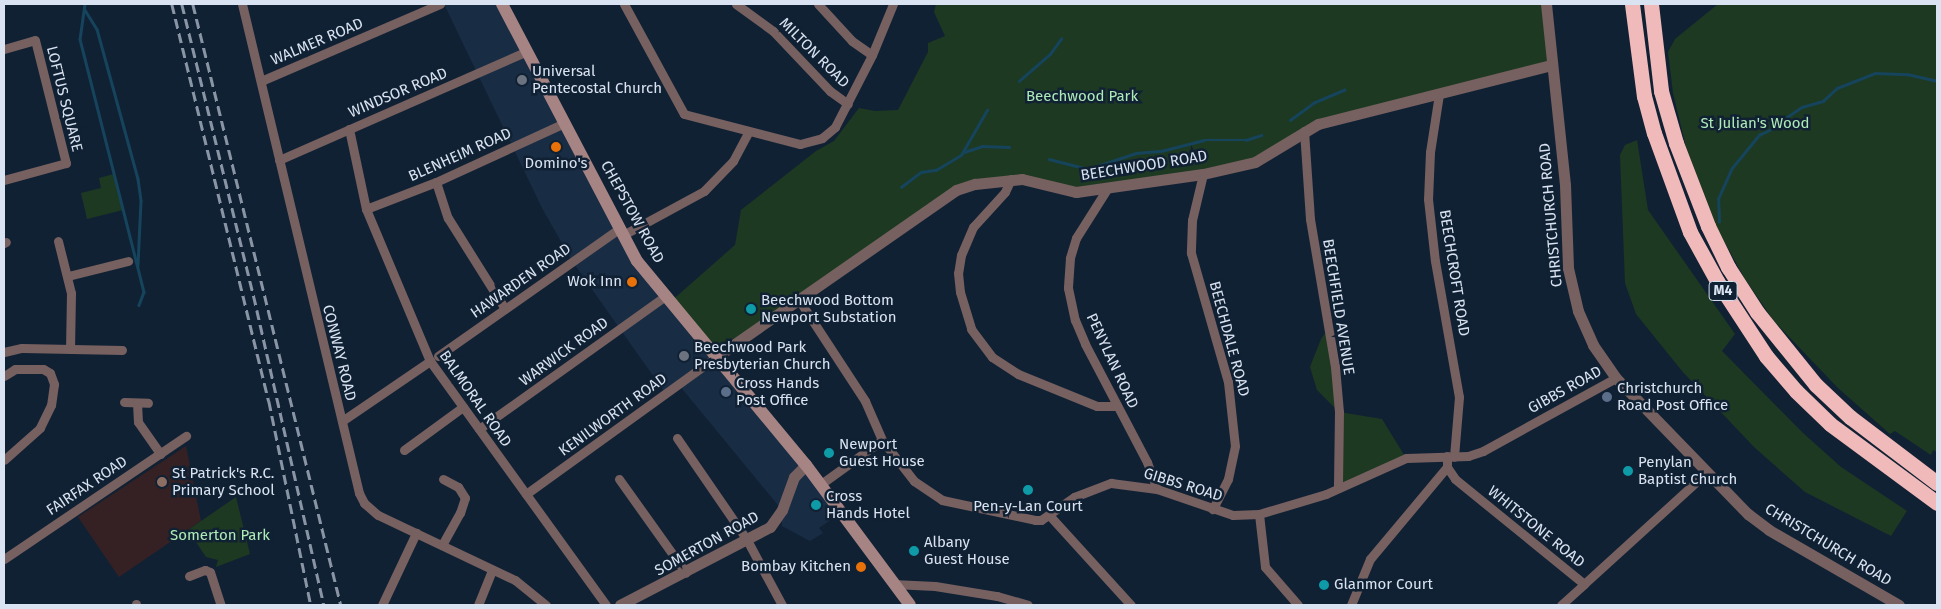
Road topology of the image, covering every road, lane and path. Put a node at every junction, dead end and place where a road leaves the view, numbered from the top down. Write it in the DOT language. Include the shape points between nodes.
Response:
graph roads {
  1 [pos="242,4"];
  2 [pos="440,4"];
  3 [pos="502,4"];
  4 [pos="624,4"];
  5 [pos="736,4"];
  6 [pos="818,4"];
  7 [pos="893,4"];
  8 [pos="1546,4"];
  9 [pos="1632,4"];
  10 [pos="1651,4"];
  11 [pos="4,49"];
  12 [pos="526,51"];
  13 [pos="872,55"];
  14 [pos="1551,65"];
  15 [pos="261,81"];
  16 [pos="1439,94"];
  17 [pos="848,104"];
  18 [pos="564,123"];
  19 [pos="349,129"];
  20 [pos="1304,131"];
  21 [pos="748,133"];
  22 [pos="279,160"];
  23 [pos="1203,174"];
  24 [pos="1011,179"];
  25 [pos="4,180"];
  26 [pos="436,182"];
  27 [pos="1107,189"];
  28 [pos="366,209"];
  29 [pos="622,232"];
  30 [pos="58,241"];
  31 [pos="128,261"];
  32 [pos="68,276"];
  33 [pos="664,297"];
  34 [pos="799,300"];
  35 [pos="505,309"];
  36 [pos="70,349"];
  37 [pos="4,350"];
  38 [pos="122,350"];
  39 [pos="438,356"];
  40 [pos="716,357"];
  41 [pos="430,362"];
  42 [pos="4,376"];
  43 [pos="1616,378"];
  44 [pos="124,402"];
  45 [pos="137,403"];
  46 [pos="148,403"];
  47 [pos="1117,406"];
  48 [pos="463,407"];
  49 [pos="342,421"];
  50 [pos="478,428"];
  51 [pos="186,436"];
  52 [pos="677,438"];
  53 [pos="882,440"];
  54 [pos="404,450"];
  55 [pos="160,454"];
  56 [pos="1451,456"];
  57 [pos="4,460"];
  58 [pos="806,465"];
  59 [pos="1447,467"];
  60 [pos="1706,473"];
  61 [pos="444,479"];
  62 [pos="619,479"];
  63 [pos="1937,483"];
  64 [pos="821,484"];
  65 [pos="1338,488"];
  66 [pos="1157,489"];
  67 [pos="526,494"];
  68 [pos="1937,503"];
  69 [pos="1213,510"];
  70 [pos="1259,514"];
  71 [pos="1049,515"];
  72 [pos="416,533"];
  73 [pos="748,540"];
  74 [pos="442,545"];
  75 [pos="4,559"];
  76 [pos="492,570"];
  77 [pos="686,573"];
  78 [pos="189,576"];
  79 [pos="893,584"];
  80 [pos="1584,584"];
  81 [pos="221,605"];
  82 [pos="382,605"];
  83 [pos="478,605"];
  84 [pos="546,605"];
  85 [pos="606,605"];
  86 [pos="620,605"];
  87 [pos="782,605"];
  88 [pos="910,605"];
  89 [pos="1028,605"];
  90 [pos="1131,605"];
  91 [pos="1298,605"];
  92 [pos="1351,605"];
  93 [pos="1561,605"];
  94 [pos="1898,605"];
  1 -- 15 [label="street, CONWAY ROAD"];
  2 -- 15 [label="street, WALMER ROAD"];
  3 -- 12 [label="main road, CHEPSTOW ROAD"];
  4 -- 21 [label="street" via="684,114"];
  5 -- 17 [label="street, MILTON ROAD" via="773,31 830,91"];
  6 -- 13 [label="street" via="852,41"];
  7 -- 13 [label="street"];
  8 -- 14 [label="street, CHRISTCHURCH ROAD"];
  9 -- 68 [label="highway, M4" via="1644,96 1654,133 1690,232 1716,282 1766,356 1796,391 1860,448"];
  10 -- 63 [label="highway, M4" via="1661,91 1676,143 1704,217 1728,267 1762,319 1816,385 1850,417"];
  11 -- 25 [label="street, LOFTUS SQUARE" via="35,40 66,163"];
  12 -- 18 [label="main road, CHEPSTOW ROAD"];
  12 -- 19 [label="street, WINDSOR ROAD"];
  13 -- 17 [label="street"];
  14 -- 16 [label="street, BEECHWOOD ROAD"];
  14 -- 43 [label="street, CHRISTCHURCH ROAD" via="1571,288 1593,345"];
  15 -- 22 [label="street, CONWAY ROAD"];
  16 -- 20 [label="street, BEECHWOOD ROAD" via="1318,124"];
  16 -- 56 [label="street, BEECHCROFT ROAD" via="1430,152 1428,199 1435,261 1459,398"];
  17 -- 21 [label="street" via="832,131 812,142 800,144"];
  18 -- 26 [label="street, BLENHEIM ROAD"];
  18 -- 29 [label="main road, CHEPSTOW ROAD"];
  19 -- 22 [label="street, WINDSOR ROAD"];
  19 -- 28 [label="street, BALMORAL ROAD"];
  20 -- 23 [label="street, BEECHWOOD ROAD" via="1276,152 1255,162"];
  20 -- 65 [label="street, BEECHFIELD AVENUE" via="1310,218 1337,385"];
  21 -- 29 [label="street, HAWARDEN ROAD" via="733,161 704,191"];
  22 -- 49 [label="street, CONWAY ROAD"];
  23 -- 27 [label="street, BEECHWOOD ROAD"];
  23 -- 69 [label="street, BEECHDALE ROAD" via="1192,220 1191,253 1228,382 1235,446 1228,479"];
  24 -- 27 [label="street, BEECHWOOD ROAD" via="1033,180 1076,192"];
  24 -- 34 [label="street, BEECHWOOD ROAD" via="956,190"];
  24 -- 47 [label="street" via="1005,192 973,227 961,255 958,272 960,292 971,329 992,357 1018,374 1097,406"];
  26 -- 28 [label="street, BLENHEIM ROAD"];
  26 -- 35 [label="street" via="448,218"];
  27 -- 47 [label="street, PENYLAN ROAD" via="1090,213 1072,249 1068,288 1082,336"];
  28 -- 41 [label="street, BALMORAL ROAD"];
  29 -- 33 [label="main road, CHEPSTOW ROAD" via="637,261"];
  29 -- 35 [label="street, HAWARDEN ROAD"];
  30 -- 32 [label="street"];
  31 -- 32 [label="street"];
  32 -- 36 [label="street" via="72,303"];
  33 -- 40 [label="main road, CHEPSTOW ROAD"];
  33 -- 50 [label="street, WARWICK ROAD"];
  34 -- 40 [label="street, BEECHWOOD ROAD"];
  34 -- 53 [label="street, GIBBS ROAD" via="865,401"];
  35 -- 39 [label="street, HAWARDEN ROAD"];
  36 -- 37 [label="street"];
  36 -- 38 [label="street"];
  40 -- 58 [label="main road, CHEPSTOW ROAD"];
  40 -- 67 [label="street, KENILWORTH ROAD"];
  41 -- 48 [label="street, BALMORAL ROAD"];
  41 -- 49 [label="street"];
  42 -- 57 [label="street" via="15,369 43,370 54,380 49,412 30,440"];
  43 -- 56 [label="street, GIBBS ROAD" via="1483,451"];
  43 -- 60 [label="street, CHRISTCHURCH ROAD"];
  44 -- 45 [label="street"];
  45 -- 46 [label="street"];
  45 -- 55 [label="street" via="138,422"];
  47 -- 66 [label="street, PENYLAN ROAD" via="1148,462"];
  48 -- 50 [label="street, BALMORAL ROAD"];
  48 -- 54 [label="street"];
  49 -- 72 [label="street, CONWAY ROAD" via="364,503 378,515"];
  50 -- 67 [label="street, BALMORAL ROAD"];
  51 -- 55 [label="street, FAIRFAX ROAD"];
  52 -- 73 [label="street"];
  53 -- 64 [label="street"];
  53 -- 71 [label="street, GIBBS ROAD" via="899,465 930,494 952,503 1034,520"];
  55 -- 75 [label="street, FAIRFAX ROAD"];
  56 -- 59 [label="street"];
  56 -- 65 [label="street, GIBBS ROAD" via="1406,458"];
  58 -- 64 [label="main road, CHEPSTOW ROAD"];
  58 -- 73 [label="street, SOMERTON ROAD" via="794,477 782,510 770,527"];
  59 -- 80 [label="street, WHITSTONE ROAD" via="1455,479"];
  59 -- 92 [label="street" via="1370,559"];
  60 -- 80 [label="street, WHITSTONE ROAD"];
  60 -- 94 [label="street, CHRISTCHURCH ROAD" via="1769,530"];
  61 -- 74 [label="street" via="458,487 465,498"];
  62 -- 77 [label="street"];
  64 -- 79 [label="main road, CHEPSTOW ROAD"];
  65 -- 70 [label="street, GIBBS ROAD"];
  66 -- 69 [label="street, GIBBS ROAD"];
  66 -- 71 [label="street, GIBBS ROAD" via="1111,484 1074,497"];
  67 -- 85 [label="street, BALMORAL ROAD"];
  69 -- 70 [label="street, GIBBS ROAD" via="1233,515"];
  70 -- 91 [label="street" via="1265,567"];
  71 -- 90 [label="street"];
  72 -- 74 [label="street, CONWAY ROAD"];
  72 -- 82 [label="street"];
  73 -- 77 [label="street, SOMERTON ROAD"];
  73 -- 87 [label="street"];
  74 -- 76 [label="street, CONWAY ROAD"];
  76 -- 83 [label="street"];
  76 -- 84 [label="street, CONWAY ROAD" via="523,586"];
  77 -- 86 [label="street, SOMERTON ROAD"];
  78 -- 81 [label="street" via="203,570 210,572"];
  79 -- 88 [label="main road, CHEPSTOW ROAD"];
  79 -- 89 [label="street" via="944,587"];
  80 -- 93 [label="street"];
}
